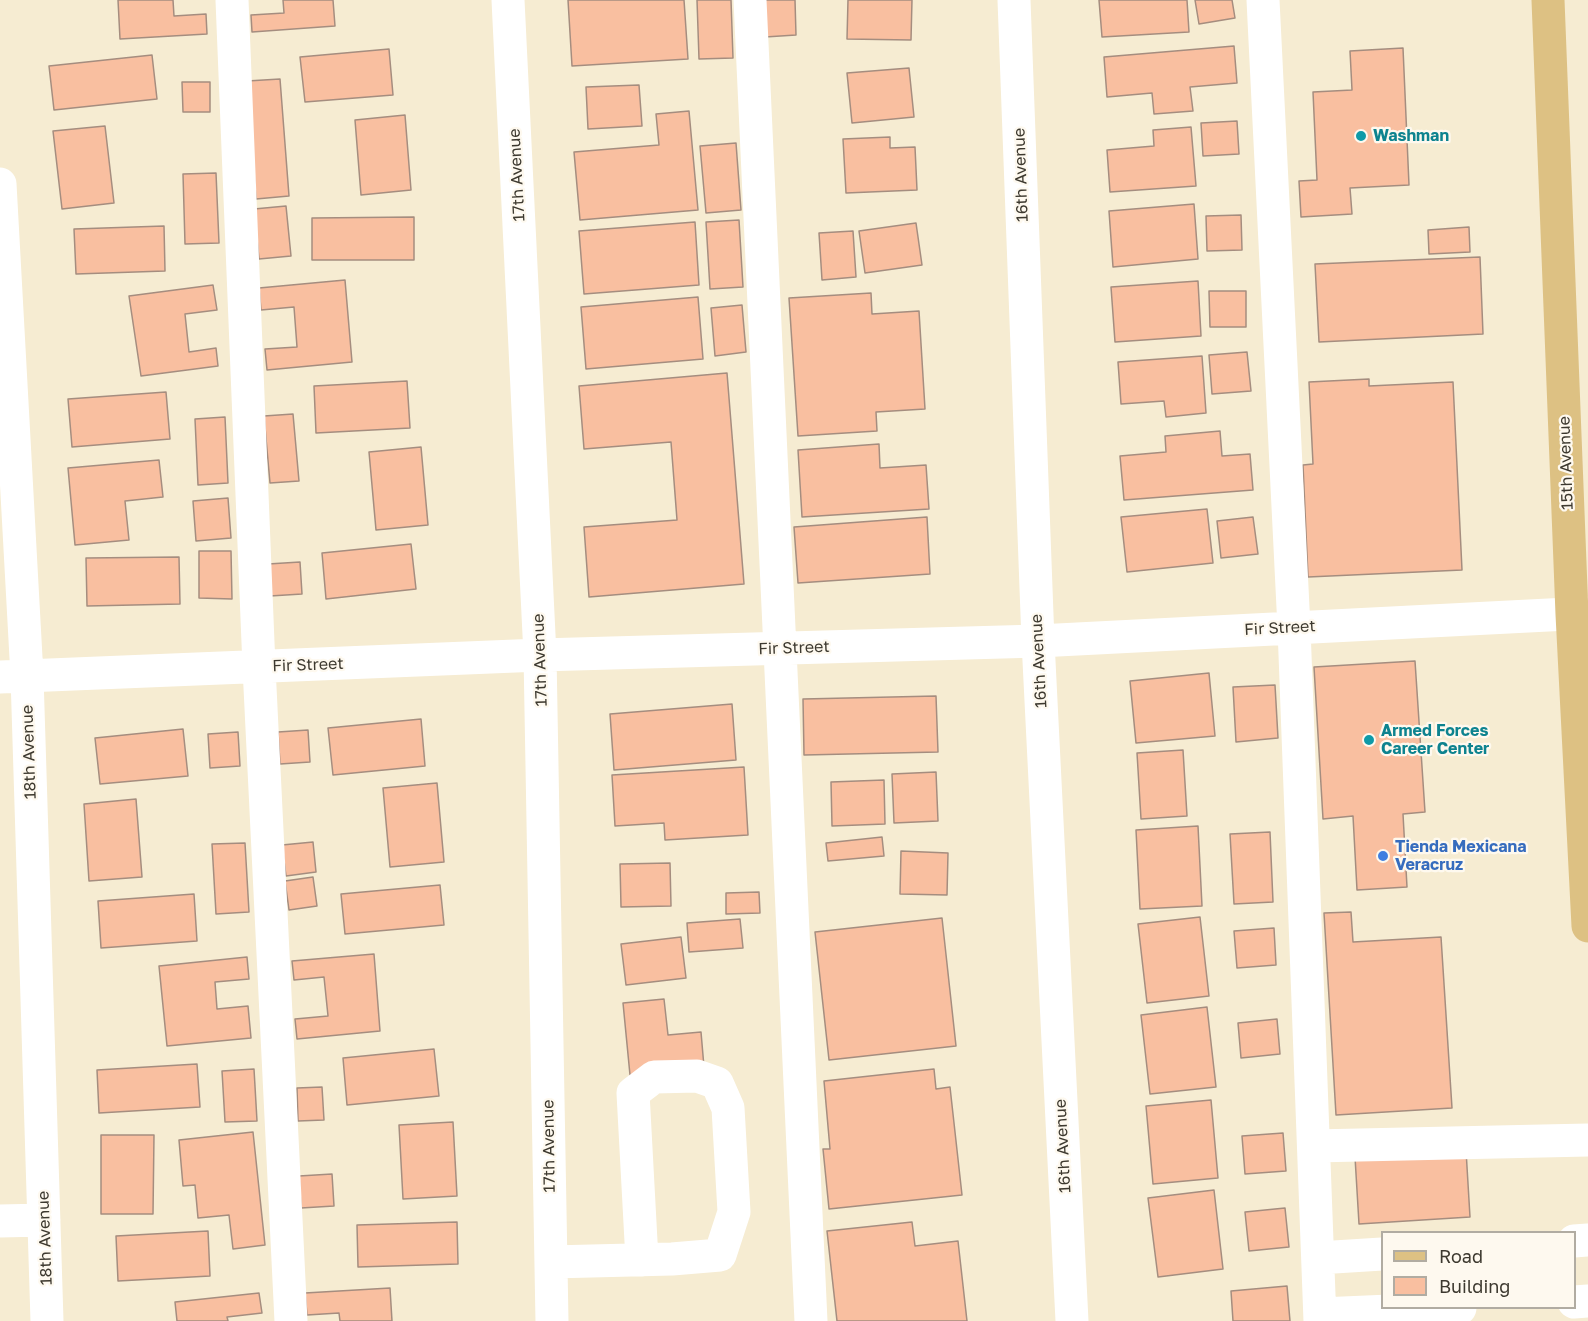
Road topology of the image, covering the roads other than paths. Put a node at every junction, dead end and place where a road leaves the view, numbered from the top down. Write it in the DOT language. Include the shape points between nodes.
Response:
graph roads {
  1 [pos="232,0"];
  2 [pos="508,0"];
  3 [pos="750,0"];
  4 [pos="1014,0"];
  5 [pos="1263,0"];
  6 [pos="1548,0"];
  7 [pos="0,184"];
  8 [pos="1580,613"];
  9 [pos="1294,628"];
  10 [pos="1038,641"];
  11 [pos="780,648"];
  12 [pos="540,655"];
  13 [pos="259,667"];
  14 [pos="13,677"];
  15 [pos="1588,926"];
  16 [pos="1588,1140"];
  17 [pos="1314,1146"];
  18 [pos="44,1220"];
  19 [pos="0,1221"];
  20 [pos="1381,1254"];
  21 [pos="1318,1258"];
  22 [pos="642,1260"];
  23 [pos="551,1262"];
  24 [pos="1446,1309"];
  25 [pos="1320,1318"];
  26 [pos="47,1321"];
  27 [pos="291,1321"];
  28 [pos="552,1321"];
  29 [pos="811,1321"];
  30 [pos="1072,1321"];
  1 -- 13 [label="street"];
  2 -- 12 [label="street, 17th Avenue"];
  3 -- 11 [label="street"];
  4 -- 10 [label="street, 16th Avenue"];
  5 -- 9 [label="street"];
  6 -- 8 [label="main road, 15th Avenue"];
  7 -- 14 [label="street, 18th Avenue"];
  8 -- 9 [label="street, Fir Street"];
  8 -- 15 [label="main road, 15th Avenue"];
  9 -- 10 [label="street, Fir Street"];
  9 -- 17 [label="street"];
  10 -- 11 [label="street, Fir Street"];
  10 -- 30 [label="street, 16th Avenue"];
  11 -- 12 [label="street, Fir Street"];
  11 -- 29 [label="street"];
  12 -- 13 [label="street, Fir Street"];
  12 -- 23 [label="street, 17th Avenue"];
  13 -- 14 [label="street, Fir Street"];
  13 -- 27 [label="street"];
  14 -- 18 [label="street, 18th Avenue"];
  16 -- 17 [label="street"];
  17 -- 21 [label="street"];
  18 -- 19 [label="street"];
  18 -- 26 [label="street, 18th Avenue"];
  20 -- 21 [label="street"];
  21 -- 25 [label="street"];
  22 -- 22 [label="street" via="633,1093 654,1077 697,1076 717,1083 728,1108 734,1212 720,1255"];
  22 -- 23 [label="street"];
  23 -- 28 [label="street, 17th Avenue"];
  24 -- 25 [label="street"];
}
